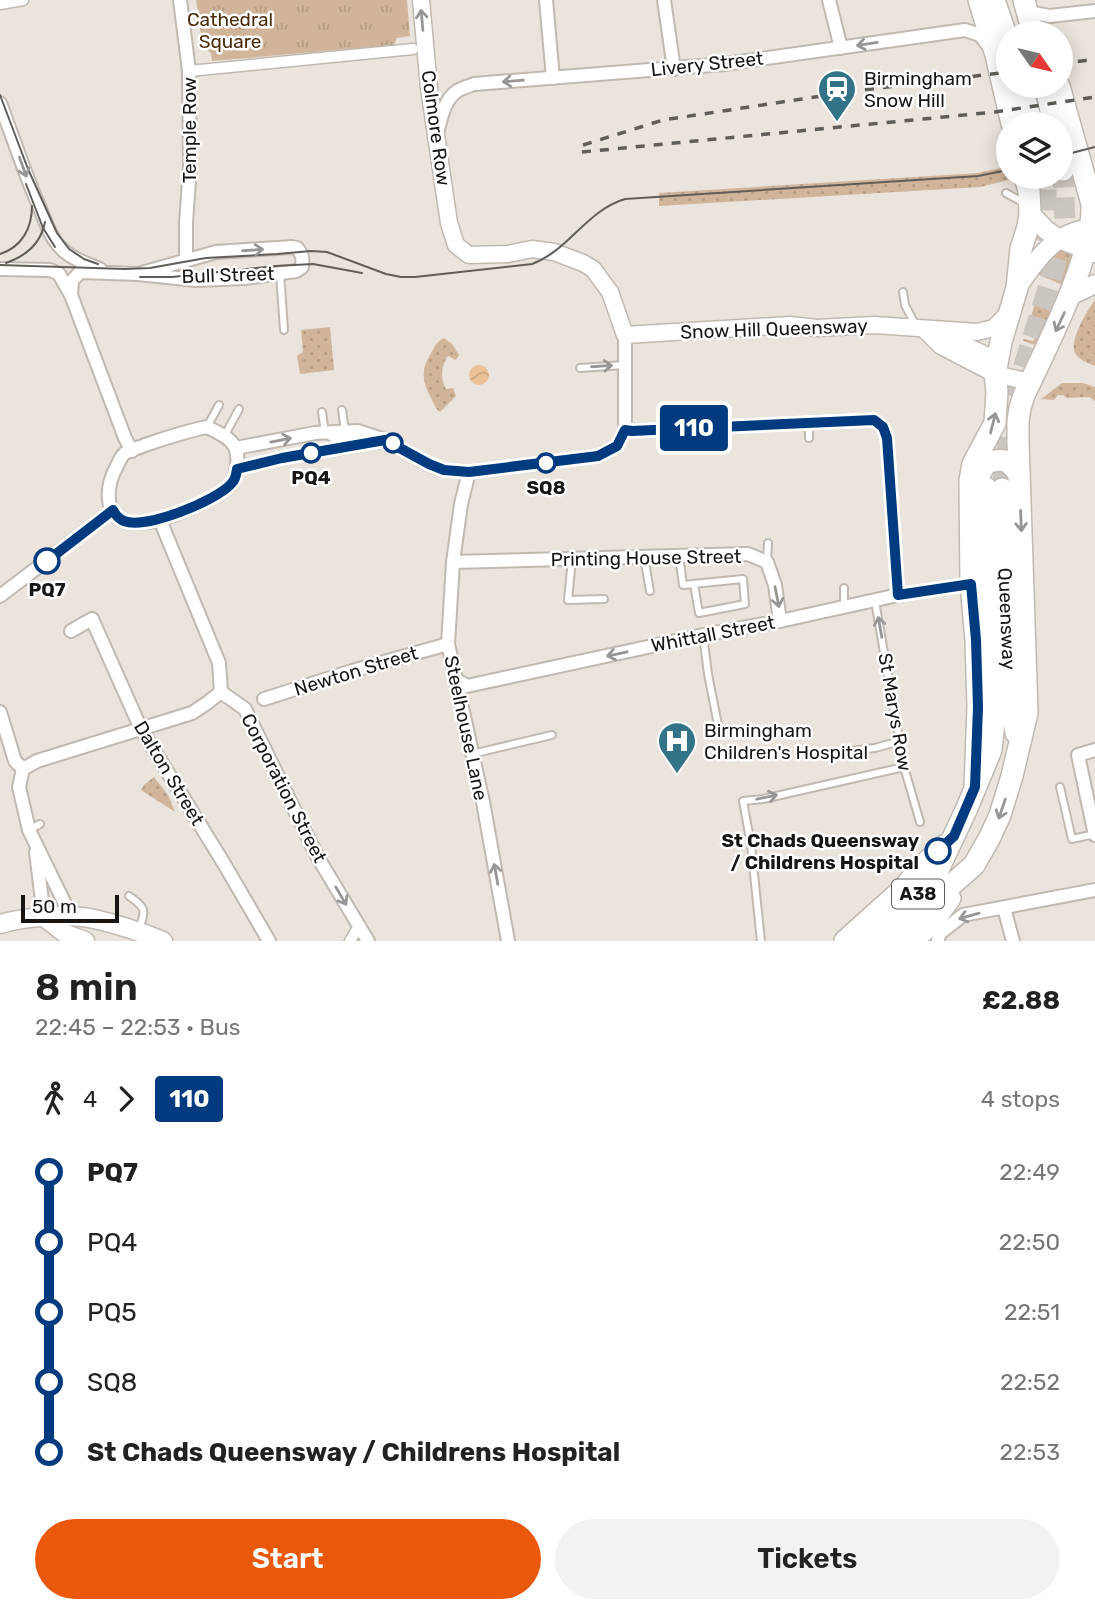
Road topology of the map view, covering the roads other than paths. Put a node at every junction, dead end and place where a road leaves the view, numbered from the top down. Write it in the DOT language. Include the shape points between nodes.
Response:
graph roads {
  1 [pos="23,0"];
  2 [pos="180,0"];
  3 [pos="421,0"];
  4 [pos="546,0"];
  5 [pos="664,0"];
  6 [pos="829,0"];
  7 [pos="979,0"];
  8 [pos="994,0"];
  9 [pos="0,4"];
  10 [pos="1026,6"];
  11 [pos="1095,11"];
  12 [pos="998,21"];
  13 [pos="996,35"];
  14 [pos="996,44"];
  15 [pos="841,48"];
  16 [pos="413,49"];
  17 [pos="674,69"];
  18 [pos="189,71"];
  19 [pos="553,78"];
  20 [pos="1062,98"];
  21 [pos="0,103"];
  22 [pos="436,136"];
  23 [pos="1006,193"];
  24 [pos="1028,197"];
  25 [pos="1094,228"];
  26 [pos="1059,239"];
  27 [pos="1092,252"];
  28 [pos="186,261"];
  29 [pos="0,269"];
  30 [pos="107,272"];
  31 [pos="280,273"];
  32 [pos="138,274"];
  33 [pos="1095,284"];
  34 [pos="1017,288"];
  35 [pos="903,292"];
  36 [pos="71,295"];
  37 [pos="1072,295"];
  38 [pos="1010,311"];
  39 [pos="924,328"];
  40 [pos="284,330"];
  41 [pos="625,335"];
  42 [pos="624,365"];
  43 [pos="580,368"];
  44 [pos="995,374"];
  45 [pos="1030,382"];
  46 [pos="219,405"];
  47 [pos="239,409"];
  48 [pos="342,410"];
  49 [pos="322,412"];
  50 [pos="809,423"];
  51 [pos="207,427"];
  52 [pos="625,430"];
  53 [pos="325,433"];
  54 [pos="225,435"];
  55 [pos="350,435"];
  56 [pos="809,438"];
  57 [pos="385,440"];
  58 [pos="236,448"];
  59 [pos="129,452"];
  60 [pos="237,469"];
  61 [pos="469,472"];
  62 [pos="1019,474"];
  63 [pos="986,493"];
  64 [pos="113,510"];
  65 [pos="160,520"];
  66 [pos="768,543"];
  67 [pos="679,556"];
  68 [pos="644,557"];
  69 [pos="572,559"];
  70 [pos="458,562"];
  71 [pos="767,562"];
  72 [pos="694,584"];
  73 [pos="971,584"];
  74 [pos="844,588"];
  75 [pos="650,591"];
  76 [pos="898,595"];
  77 [pos="0,596"];
  78 [pos="604,599"];
  79 [pos="875,600"];
  80 [pos="844,607"];
  81 [pos="780,621"];
  82 [pos="71,631"];
  83 [pos="703,635"];
  84 [pos="448,644"];
  85 [pos="457,680"];
  86 [pos="221,692"];
  87 [pos="264,699"];
  88 [pos="0,712"];
  89 [pos="718,725"];
  90 [pos="141,729"];
  91 [pos="552,735"];
  92 [pos="900,741"];
  93 [pos="1018,748"];
  94 [pos="1095,750"];
  95 [pos="843,752"];
  96 [pos="472,754"];
  97 [pos="904,766"];
  98 [pos="23,769"];
  99 [pos="975,787"];
  100 [pos="1060,787"];
  101 [pos="920,822"];
  102 [pos="1095,835"];
  103 [pos="954,836"];
  104 [pos="36,845"];
  105 [pos="974,865"];
  106 [pos="1095,890"];
  107 [pos="129,896"];
  108 [pos="1004,908"];
  109 [pos="79,917"];
  110 [pos="44,918"];
  111 [pos="0,924"];
  112 [pos="359,926"];
  113 [pos="138,932"];
  114 [pos="939,937"];
  115 [pos="85,941"];
  116 [pos="163,941"];
  117 [pos="269,941"];
  118 [pos="350,941"];
  119 [pos="368,941"];
  120 [pos="508,941"];
  121 [pos="761,941"];
  122 [pos="845,941"];
  123 [pos="867,941"];
  124 [pos="888,941"];
  125 [pos="912,941"];
  126 [pos="1013,941"];
  1 -- 9 [label="street"];
  2 -- 18 [label="street, Temple Row"];
  22 -- 3 [label="street, Colmore Row, one-way"];
  4 -- 19 [label="street"];
  5 -- 17 [label="street"];
  6 -- 15 [label="street"];
  7 -- 13 [label="highway"];
  8 -- 12 [label="highway"];
  10 -- 11 [label="street" via="1050,16"];
  14 -- 15 [label="street, Livery Street, one-way" via="965,30"];
  15 -- 17 [label="street, Livery Street"];
  16 -- 18 [label="street"];
  17 -- 19 [label="street, Livery Street"];
  18 -- 28 [label="street, Temple Row"];
  19 -- 22 [label="street, Livery Street, one-way" via="474,84 456,92 445,107"];
  20 -- 25 [label="highway" via="1092,204"];
  21 -- 30 [label="street, one-way" via="56,243 81,262"];
  22 -- 41 [label="street, Colmore Row" via="456,246 469,255 532,249 583,263 593,269 613,299"];
  23 -- 24 [label="lane"];
  24 -- 26 [label="main road" via="1046,230"];
  24 -- 34 [label="highway" via="1028,227"];
  25 -- 26 [label="main road"];
  25 -- 27 [label="highway"];
  26 -- 27 [label="main road"];
  26 -- 34 [label="main road"];
  27 -- 37 [label="highway"];
  28 -- 31 [label="street, Bull Street, one-way" via="216,252 298,248 302,267"];
  28 -- 32 [label="street, Bull Street"];
  29 -- 36 [label="street" via="50,270 59,274"];
  30 -- 32 [label="street, Bull Street"];
  30 -- 36 [label="street, Bull Street" via="80,272 72,281"];
  31 -- 32 [label="street, Bull Street" via="196,280"];
  31 -- 40 [label="lane"];
  33 -- 37 [label="main road"];
  34 -- 38 [label="highway"];
  35 -- 39 [label="lane" via="905,305"];
  36 -- 59 [label="street"];
  37 -- 45 [label="highway, one-way"];
  38 -- 39 [label="street, Snow Hill Queensway" via="994,328 983,332"];
  38 -- 44 [label="highway"];
  39 -- 41 [label="street, Snow Hill Queensway" via="790,325"];
  39 -- 44 [label="street" via="941,346"];
  41 -- 42 [label="street"];
  43 -- 42 [label="lane, one-way"];
  42 -- 52 [label="street"];
  44 -- 45 [label="street"];
  63 -- 44 [label="highway, one-way" via="970,481 973,464 995,423"];
  45 -- 62 [label="highway" via="1018,422"];
  46 -- 51 [label="lane"];
  47 -- 54 [label="lane"];
  48 -- 55 [label="lane"];
  49 -- 53 [label="lane"];
  50 -- 52 [label="street"];
  50 -- 56 [label="lane"];
  50 -- 76 [label="street" via="874,420 883,427"];
  51 -- 54 [label="street"];
  51 -- 59 [label="street"];
  52 -- 61 [label="street" via="617,446 598,456"];
  53 -- 55 [label="street"];
  58 -- 53 [label="street, one-way"];
  54 -- 58 [label="street"];
  55 -- 57 [label="street" via="358,431"];
  57 -- 60 [label="street"];
  57 -- 61 [label="street" via="444,470"];
  58 -- 60 [label="street"];
  59 -- 64 [label="street" via="112,474 108,488"];
  60 -- 65 [label="street" via="230,486"];
  61 -- 70 [label="street, Steelhouse Lane" via="461,504"];
  62 -- 63 [label="highway" via="999,459 986,463 975,482"];
  62 -- 93 [label="highway, one-way" via="1027,713"];
  63 -- 73 [label="highway"];
  63 -- 93 [label="highway, Queensway / A38"];
  63 -- 99 [label="highway, Queensway / A38" via="996,704 991,750"];
  64 -- 65 [label="street" via="124,521"];
  64 -- 77 [label="street"];
  65 -- 86 [label="street" via="219,663"];
  66 -- 71 [label="lane"];
  67 -- 68 [label="street, Printing House Street"];
  67 -- 71 [label="street, Printing House Street" via="748,555"];
  67 -- 72 [label="lane" via="683,585"];
  68 -- 69 [label="street, Printing House Street"];
  68 -- 75 [label="lane"];
  69 -- 70 [label="street, Printing House Street"];
  69 -- 78 [label="lane" via="568,600"];
  70 -- 84 [label="street, Steelhouse Lane" via="451,581"];
  71 -- 81 [label="street, Printing House Street, one-way"];
  72 -- 72 [label="lane" via="743,579 745,604 699,613"];
  73 -- 76 [label="street, Whittall Street"];
  73 -- 99 [label="highway" via="978,707"];
  74 -- 80 [label="lane"];
  76 -- 79 [label="street, Whittall Street"];
  79 -- 80 [label="street, Whittall Street"];
  92 -- 79 [label="lane, St Marys Row, one-way"];
  80 -- 81 [label="street, Whittall Street"];
  81 -- 83 [label="street, Whittall Street"];
  82 -- 90 [label="street, Dalton Street" via="92,619"];
  83 -- 85 [label="street, Whittall Street, one-way" via="467,686"];
  83 -- 89 [label="lane"];
  84 -- 85 [label="street, Steelhouse Lane"];
  84 -- 87 [label="street, Newton Street"];
  85 -- 96 [label="street, Steelhouse Lane"];
  86 -- 90 [label="street" via="192,713"];
  86 -- 112 [label="street, Corporation Street, one-way" via="245,709 317,856"];
  88 -- 98 [label="street" via="15,761"];
  90 -- 98 [label="street"];
  90 -- 117 [label="street, Dalton Street"];
  91 -- 96 [label="lane"];
  92 -- 95 [label="lane"];
  92 -- 97 [label="lane, St Marys Row"];
  93 -- 105 [label="highway, A38, one-way" via="1000,815"];
  94 -- 102 [label="street" via="1078,755"];
  120 -- 96 [label="street, Steelhouse Lane, one-way"];
  97 -- 101 [label="lane, St Marys Row"];
  121 -- 97 [label="lane, one-way" via="743,801"];
  98 -- 104 [label="street" via="19,787"];
  99 -- 103 [label="highway, A38"];
  100 -- 102 [label="lane" via="1072,839"];
  103 -- 122 [label="highway"];
  103 -- 123 [label="highway, A38" via="937,872"];
  104 -- 109 [label="street" via="65,904"];
  104 -- 110 [label="street"];
  105 -- 124 [label="highway, A38"];
  105 -- 125 [label="highway" via="931,924"];
  106 -- 108 [label="street"];
  107 -- 113 [label="lane" via="144,910"];
  108 -- 114 [label="street, one-way" via="963,915"];
  108 -- 126 [label="street"];
  109 -- 110 [label="main road"];
  109 -- 113 [label="main road"];
  110 -- 111 [label="main road"];
  110 -- 115 [label="main road"];
  112 -- 118 [label="street"];
  112 -- 119 [label="street, Corporation Street"];
  113 -- 116 [label="main road"];
}
